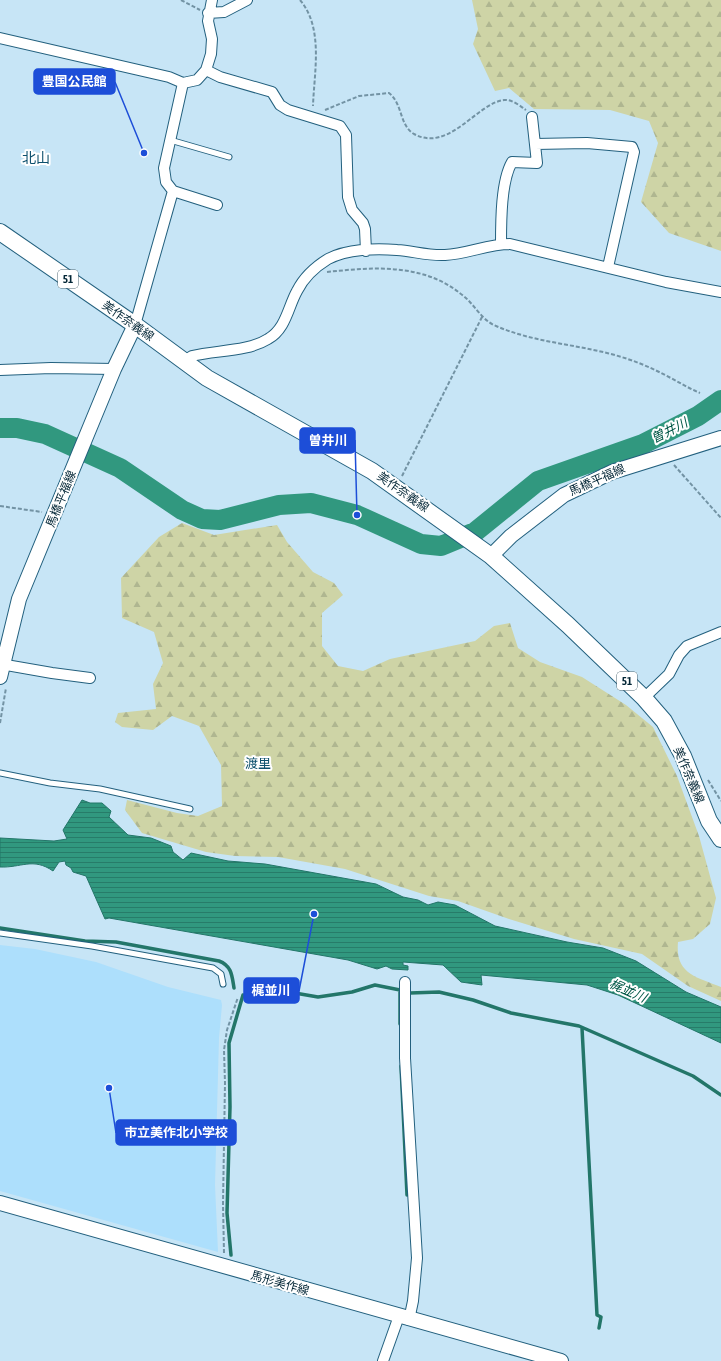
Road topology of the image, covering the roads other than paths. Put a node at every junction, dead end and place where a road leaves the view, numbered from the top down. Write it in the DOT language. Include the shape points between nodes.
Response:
graph roads {
  1 [pos="212,0"];
  2 [pos="247,0"];
  3 [pos="208,13"];
  4 [pos="0,38"];
  5 [pos="206,70"];
  6 [pos="183,83"];
  7 [pos="532,117"];
  8 [pos="170,140"];
  9 [pos="535,144"];
  10 [pos="228,157"];
  11 [pos="173,191"];
  12 [pos="217,205"];
  13 [pos="0,232"];
  14 [pos="501,244"];
  15 [pos="366,250"];
  16 [pos="608,267"];
  17 [pos="721,292"];
  18 [pos="135,325"];
  19 [pos="184,361"];
  20 [pos="114,369"];
  21 [pos="0,370"];
  22 [pos="721,438"];
  23 [pos="491,556"];
  24 [pos="721,632"];
  25 [pos="2,673"];
  26 [pos="90,678"];
  27 [pos="644,698"];
  28 [pos="0,773"];
  29 [pos="190,809"];
  30 [pos="721,839"];
  31 [pos="0,933"];
  32 [pos="405,982"];
  33 [pos="224,984"];
  34 [pos="0,1203"];
  35 [pos="404,1318"];
  36 [pos="532,1357"];
  37 [pos="383,1361"];
  38 [pos="561,1361"];
  1 -- 3 [label="street"];
  2 -- 3 [label="street" via="224,12"];
  3 -- 5 [label="street" via="212,39"];
  4 -- 6 [label="street" via="169,77"];
  5 -- 6 [label="street" via="196,80"];
  5 -- 15 [label="street" via="220,77 272,92 288,110 340,126 346,135 348,197 352,210 363,223"];
  6 -- 8 [label="street"];
  7 -- 9 [label="street"];
  8 -- 10 [label="lane"];
  8 -- 11 [label="street" via="164,168 166,182"];
  9 -- 14 [label="street" via="537,163 512,162 508,169 501,216"];
  9 -- 16 [label="street" via="587,143 632,147 634,152"];
  11 -- 12 [label="street"];
  11 -- 18 [label="street"];
  13 -- 18 [label="main road, 美作奈義線 / 51"];
  14 -- 15 [label="street" via="429,256 396,250"];
  14 -- 16 [label="street" via="533,248"];
  15 -- 19 [label="street" via="348,252 329,259 308,274 278,332 268,340 254,346 198,354"];
  16 -- 17 [label="street" via="666,282"];
  18 -- 19 [label="main road, 美作奈義線 / 51"];
  18 -- 20 [label="main road, 馬橋平福線"];
  19 -- 23 [label="main road, 美作奈義線 / 51" via="207,378 372,471"];
  20 -- 21 [label="street"];
  20 -- 25 [label="main road, 馬橋平福線" via="19,599"];
  22 -- 23 [label="main road, 馬橋平福線" via="612,472 564,495 511,536"];
  23 -- 27 [label="main road, 美作奈義線 / 51" via="568,624"];
  24 -- 27 [label="street" via="687,646 669,674"];
  25 -- 26 [label="street"];
  27 -- 30 [label="main road, 美作奈義線 / 51" via="664,720 683,756 709,821"];
  28 -- 29 [label="lane" via="100,789"];
  31 -- 33 [label="lane" via="92,946 213,968 221,974"];
  32 -- 35 [label="street" via="405,1058 417,1258 413,1301"];
  34 -- 35 [label="main road, 馬形美作線"];
  35 -- 36 [label="main road, 馬形美作線"];
  35 -- 37 [label="street"];
  36 -- 38 [label="main road, 馬形美作線"];
}
